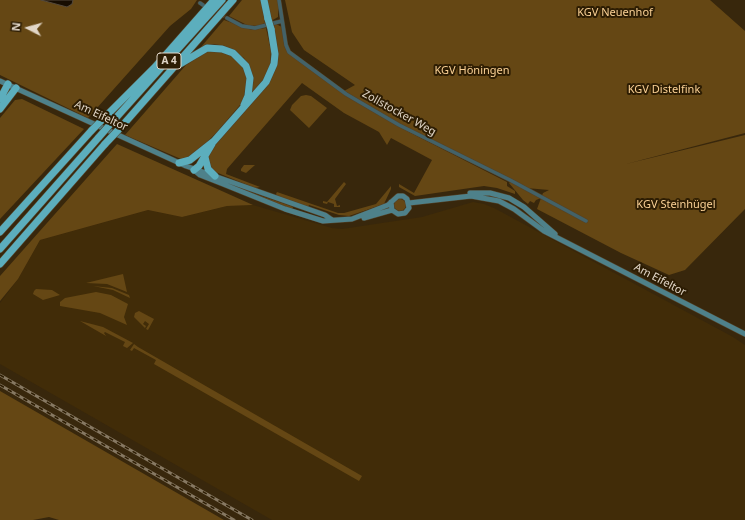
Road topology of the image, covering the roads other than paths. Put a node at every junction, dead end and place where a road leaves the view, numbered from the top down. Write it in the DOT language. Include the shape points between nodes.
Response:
graph roads {
  1 [pos="214,0"];
  2 [pos="222,0"];
  3 [pos="233,0"];
  4 [pos="264,0"];
  5 [pos="279,0"];
  6 [pos="228,18"];
  7 [pos="282,21"];
  8 [pos="155,67"];
  9 [pos="171,70"];
  10 [pos="0,81"];
  11 [pos="8,84"];
  12 [pos="16,88"];
  13 [pos="0,100"];
  14 [pos="0,109"];
  15 [pos="241,111"];
  16 [pos="114,120"];
  17 [pos="202,155"];
  18 [pos="179,163"];
  19 [pos="194,170"];
  20 [pos="215,176"];
  21 [pos="391,202"];
  22 [pos="409,203"];
  23 [pos="392,210"];
  24 [pos="355,218"];
  25 [pos="12,219"];
  26 [pos="332,220"];
  27 [pos="586,221"];
  28 [pos="0,228"];
  29 [pos="0,232"];
  30 [pos="0,249"];
  31 [pos="0,264"];
  32 [pos="745,334"];
  1 -- 8 [label="highway, A 4"];
  2 -- 16 [label="highway, A 4"];
  3 -- 9 [label="highway, A 4"];
  4 -- 15 [label="highway, bridge" via="275,54 271,72 260,90"];
  5 -- 7 [label="street, Zollstocker Weg"];
  6 -- 7 [label="street" via="242,26 255,28"];
  7 -- 27 [label="street, Zollstocker Weg" via="289,52 346,94 399,125"];
  8 -- 16 [label="highway, A 4"];
  8 -- 25 [label="highway, bridge" via="92,130"];
  9 -- 15 [label="highway" via="207,48 233,53 246,66 250,78 248,96"];
  9 -- 31 [label="highway, A 4, bridge"];
  10 -- 11 [label="main road, Am Eifeltor"];
  11 -- 12 [label="main road, Am Eifeltor"];
  11 -- 13 [label="highway"];
  12 -- 14 [label="highway"];
  12 -- 18 [label="main road, Am Eifeltor"];
  15 -- 17 [label="highway"];
  16 -- 30 [label="highway, A 4, bridge"];
  17 -- 18 [label="highway"];
  17 -- 19 [label="highway" via="193,164"];
  17 -- 20 [label="highway" via="208,169"];
  18 -- 19 [label="main road, Am Eifeltor"];
  19 -- 20 [label="main road, Am Eifeltor"];
  19 -- 26 [label="main road, Am Eifeltor" via="200,175 286,209 315,219"];
  20 -- 26 [label="main road, Am Eifeltor" via="325,215"];
  21 -- 22 [label="main road, Am Eifeltor" via="394,197 401,195"];
  21 -- 23 [label="main road"];
  21 -- 24 [label="main road, Am Eifeltor"];
  22 -- 23 [label="main road, Am Eifeltor" via="405,213 398,214"];
  22 -- 32 [label="main road, Am Eifeltor" via="479,196 499,201 538,228"];
  23 -- 24 [label="main road, Am Eifeltor"];
  24 -- 26 [label="main road, Am Eifeltor"];
  25 -- 28 [label="highway"];
  25 -- 29 [label="highway"];
}
